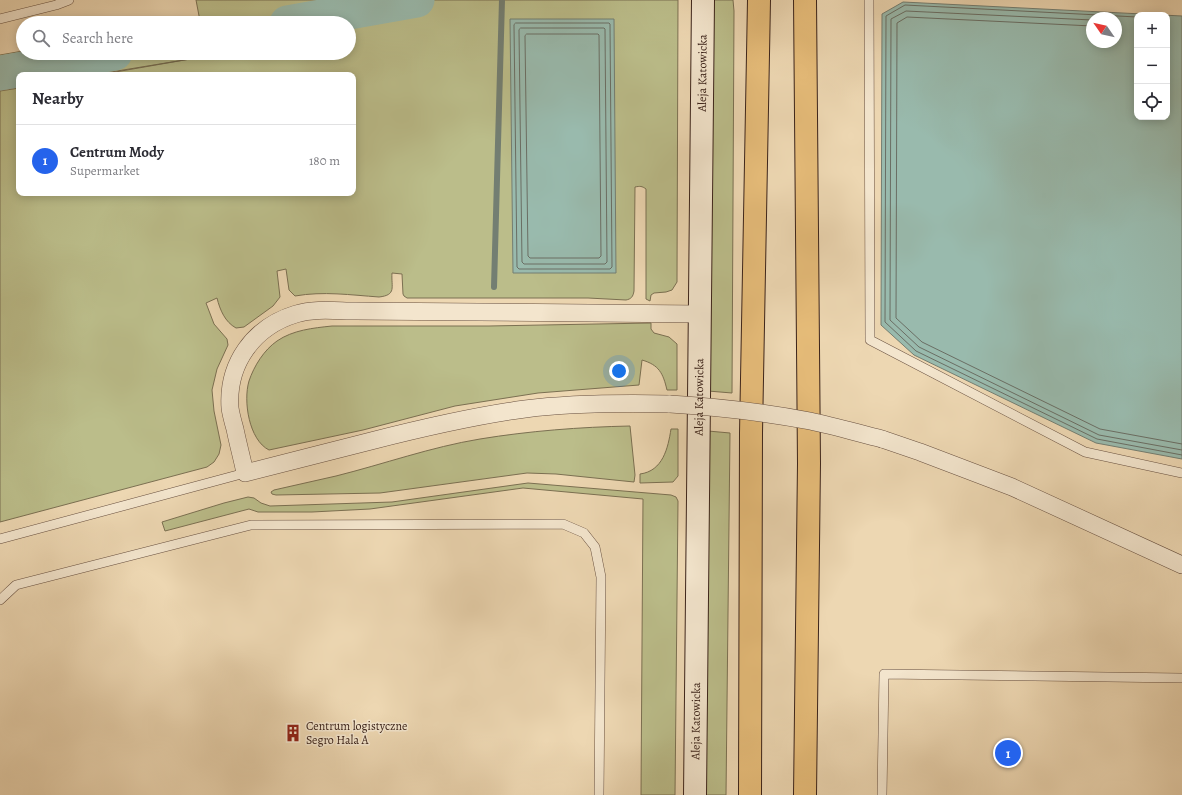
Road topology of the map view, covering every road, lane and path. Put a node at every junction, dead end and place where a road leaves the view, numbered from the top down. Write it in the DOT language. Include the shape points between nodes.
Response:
graph roads {
  1 [pos="70,0"];
  2 [pos="703,0"];
  3 [pos="759,0"];
  4 [pos="805,0"];
  5 [pos="869,0"];
  6 [pos="0,19"];
  7 [pos="700,314"];
  8 [pos="245,473"];
  9 [pos="1182,473"];
  10 [pos="0,539"];
  11 [pos="1182,565"];
  12 [pos="0,600"];
  13 [pos="1181,678"];
  14 [pos="599,795"];
  15 [pos="695,795"];
  16 [pos="750,795"];
  17 [pos="805,795"];
  18 [pos="882,795"];
  1 -- 6 [label="lane"];
  2 -- 7 [label="street, Aleja Katowicka"];
  3 -- 16 [label="highway" via="751,433"];
  4 -- 17 [label="highway" via="809,455"];
  5 -- 9 [label="lane" via="870,340 1085,452"];
  7 -- 8 [label="street" via="318,311 297,314 278,321 260,332 240,357 234,374 230,391 230,410"];
  7 -- 15 [label="street, Aleja Katowicka"];
  8 -- 10 [label="lane"];
  8 -- 11 [label="street, bridge" via="425,428 526,409 594,404 708,406 810,421 882,439 1012,487"];
  12 -- 14 [label="lane" via="16,585 251,525 563,524 584,533 595,547 602,577"];
  13 -- 18 [label="lane" via="884,674"];
}
